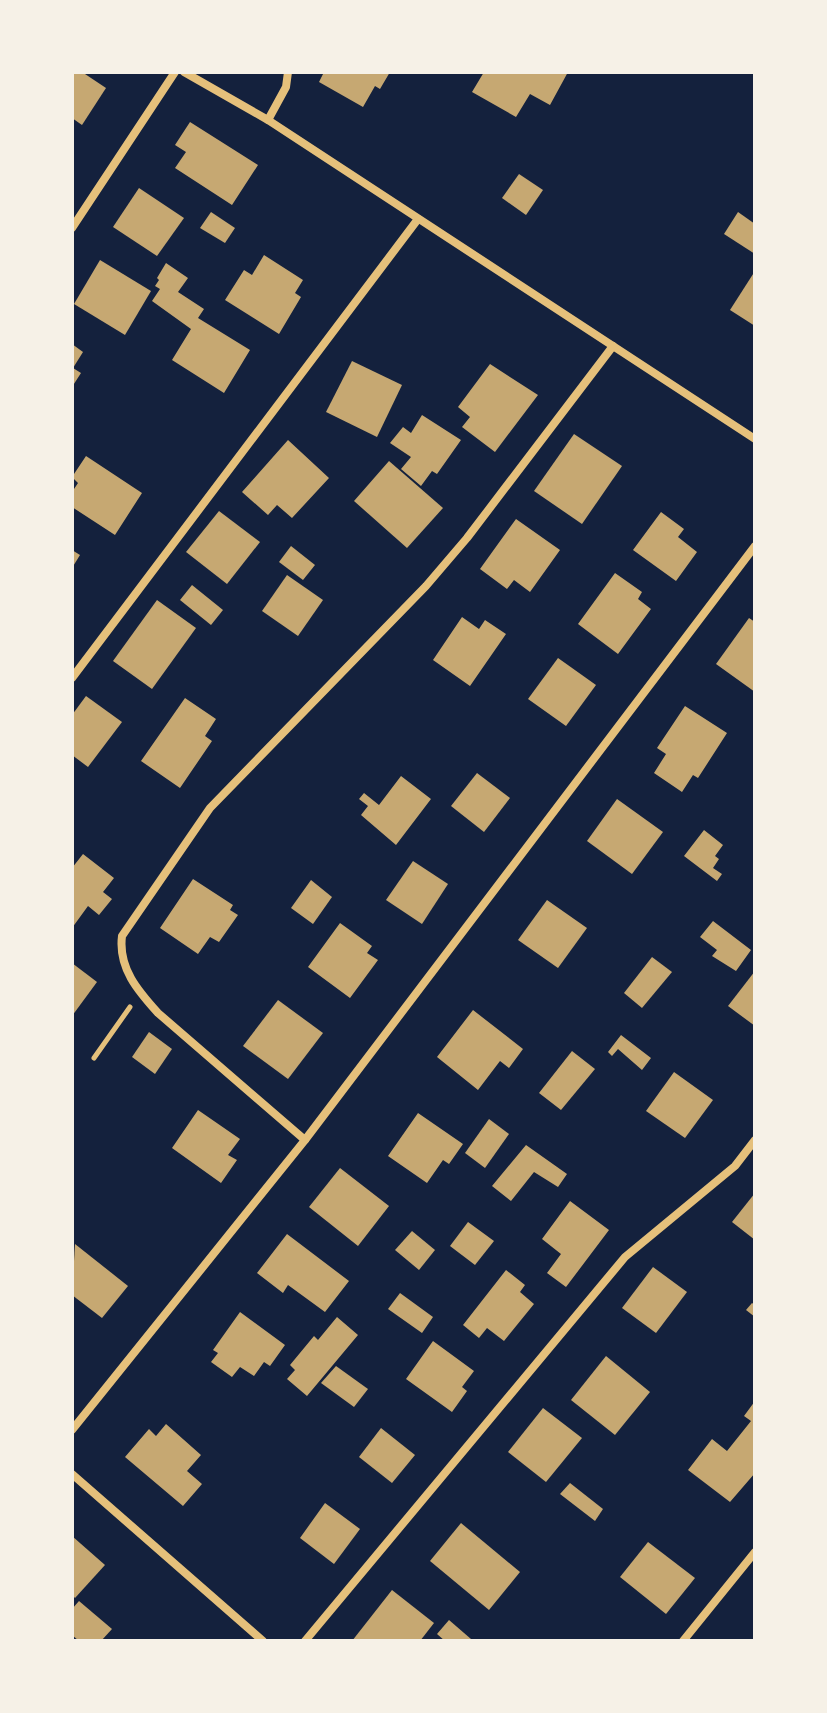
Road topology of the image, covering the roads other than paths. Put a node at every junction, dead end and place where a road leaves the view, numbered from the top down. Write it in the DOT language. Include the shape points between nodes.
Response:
graph roads {
  1 [pos="175,72"];
  2 [pos="184,72"];
  3 [pos="288,72"];
  4 [pos="268,120"];
  5 [pos="418,219"];
  6 [pos="72,228"];
  7 [pos="613,346"];
  8 [pos="755,439"];
  9 [pos="755,546"];
  10 [pos="72,678"];
  11 [pos="305,1140"];
  12 [pos="755,1140"];
  13 [pos="72,1430"];
  14 [pos="72,1474"];
  15 [pos="755,1552"];
  16 [pos="263,1641"];
  17 [pos="305,1641"];
  18 [pos="683,1641"];
  1 -- 6 [label="street"];
  2 -- 4 [label="street"];
  3 -- 4 [label="street"];
  4 -- 5 [label="street"];
  5 -- 7 [label="street"];
  5 -- 10 [label="street"];
  7 -- 8 [label="street"];
  7 -- 11 [label="street" via="426,586 210,808 122,936 127,971 140,993"];
  9 -- 11 [label="street"];
  11 -- 13 [label="street"];
  12 -- 17 [label="street" via="735,1166 625,1257"];
  14 -- 16 [label="street"];
  15 -- 18 [label="street"];
}
